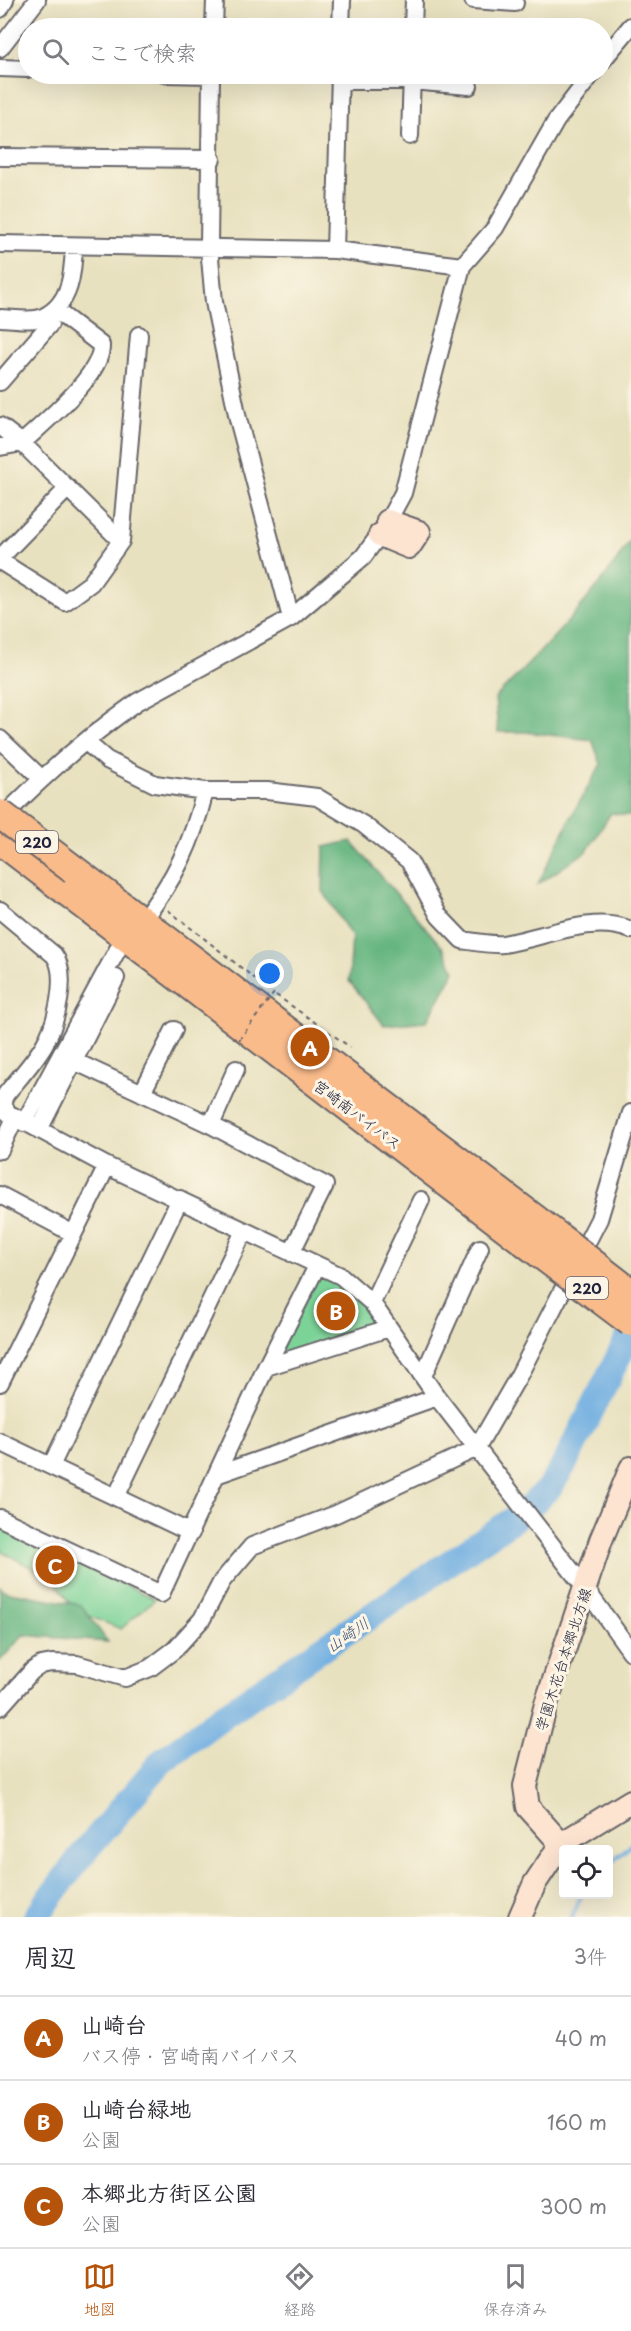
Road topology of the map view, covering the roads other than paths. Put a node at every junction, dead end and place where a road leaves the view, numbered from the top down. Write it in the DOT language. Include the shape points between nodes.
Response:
graph roads {
  1 [pos="5,0"];
  2 [pos="37,0"];
  3 [pos="215,0"];
  4 [pos="342,0"];
  5 [pos="414,0"];
  6 [pos="473,0"];
  7 [pos="514,3"];
  8 [pos="0,9"];
  9 [pos="23,18"];
  10 [pos="214,18"];
  11 [pos="341,18"];
  12 [pos="413,18"];
  13 [pos="18,25"];
  14 [pos="631,27"];
  15 [pos="0,48"];
  16 [pos="613,49"];
  17 [pos="0,68"];
  18 [pos="18,69"];
  19 [pos="211,84"];
  20 [pos="340,84"];
  21 [pos="412,84"];
  22 [pos="456,84"];
  23 [pos="584,84"];
  24 [pos="469,86"];
  25 [pos="410,136"];
  26 [pos="0,157"];
  27 [pos="212,159"];
  28 [pos="0,244"];
  29 [pos="74,246"];
  30 [pos="209,247"];
  31 [pos="335,250"];
  32 [pos="462,266"];
  33 [pos="0,318"];
  34 [pos="139,334"];
  35 [pos="0,382"];
  36 [pos="0,426"];
  37 [pos="22,443"];
  38 [pos="0,447"];
  39 [pos="68,488"];
  40 [pos="121,541"];
  41 [pos="0,560"];
  42 [pos="291,618"];
  43 [pos="0,739"];
  44 [pos="86,742"];
  45 [pos="41,778"];
  46 [pos="205,791"];
  47 [pos="0,814"];
  48 [pos="0,820"];
  49 [pos="0,840"];
  50 [pos="66,877"];
  51 [pos="0,910"];
  52 [pos="142,919"];
  53 [pos="631,930"];
  54 [pos="116,978"];
  55 [pos="174,1030"];
  56 [pos="76,1062"];
  57 [pos="236,1069"];
  58 [pos="142,1093"];
  59 [pos="631,1113"];
  60 [pos="26,1124"];
  61 [pos="211,1125"];
  62 [pos="0,1150"];
  63 [pos="107,1166"];
  64 [pos="180,1199"];
  65 [pos="421,1200"];
  66 [pos="2,1202"];
  67 [pos="244,1231"];
  68 [pos="72,1233"];
  69 [pos="550,1245"];
  70 [pos="480,1248"];
  71 [pos="291,1253"];
  72 [pos="317,1266"];
  73 [pos="631,1293"];
  74 [pos="372,1303"];
  75 [pos="631,1322"];
  76 [pos="389,1328"];
  77 [pos="266,1367"];
  78 [pos="423,1376"];
  79 [pos="0,1383"];
  80 [pos="437,1397"];
  81 [pos="2,1447"];
  82 [pos="477,1448"];
  83 [pos="51,1466"];
  84 [pos="631,1468"];
  85 [pos="219,1474"];
  86 [pos="116,1497"];
  87 [pos="0,1518"];
  88 [pos="191,1533"];
  89 [pos="585,1588"];
  90 [pos="631,1652"];
  91 [pos="0,1707"];
  92 [pos="631,1801"];
  93 [pos="561,1844"];
  94 [pos="520,1917"];
  1 -- 8 [label="street"];
  2 -- 9 [label="street"];
  3 -- 10 [label="street"];
  4 -- 11 [label="street"];
  5 -- 12 [label="street"];
  6 -- 7 [label="street"];
  13 -- 15 [label="street"];
  14 -- 16 [label="street"];
  17 -- 18 [label="street"];
  19 -- 27 [label="street"];
  20 -- 31 [label="street"];
  21 -- 25 [label="street"];
  22 -- 24 [label="street"];
  23 -- 32 [label="street" via="556,121 495,228"];
  26 -- 27 [label="street"];
  27 -- 30 [label="street"];
  28 -- 29 [label="street"];
  29 -- 30 [label="street"];
  29 -- 33 [label="street" via="73,281 57,306 42,318"];
  30 -- 31 [label="street"];
  30 -- 42 [label="street" via="214,302 238,419"];
  31 -- 32 [label="street"];
  32 -- 42 [label="street" via="403,493 363,557"];
  34 -- 40 [label="street"];
  35 -- 37 [label="street" via="54,318 100,345 102,355 94,371"];
  36 -- 37 [label="street"];
  37 -- 38 [label="street"];
  37 -- 39 [label="street"];
  39 -- 40 [label="street"];
  39 -- 41 [label="street"];
  40 -- 41 [label="street" via="91,583 65,602"];
  42 -- 44 [label="street" via="137,702"];
  43 -- 45 [label="street"];
  44 -- 45 [label="street"];
  44 -- 46 [label="street" via="106,760 155,784"];
  45 -- 48 [label="street"];
  46 -- 52 [label="street" via="194,835 175,875"];
  46 -- 53 [label="street" via="267,791 317,797 364,825 409,861 440,916 462,940 501,944 618,924"];
  47 -- 50 [label="highway, 宮崎南バイパス / 220, bridge"];
  49 -- 50 [label="highway, 宮崎南バイパス / 220"];
  50 -- 52 [label="highway, 宮崎南バイパス / 220"];
  51 -- 60 [label="street" via="61,964 62,975 45,1043 2,1102 8,1113"];
  52 -- 60 [label="street"];
  52 -- 69 [label="highway, 宮崎南バイパス / 220"];
  54 -- 56 [label="street"];
  55 -- 58 [label="street"];
  56 -- 58 [label="street"];
  56 -- 60 [label="street"];
  57 -- 61 [label="street"];
  58 -- 61 [label="street"];
  59 -- 82 [label="street" via="599,1219"];
  60 -- 62 [label="street"];
  60 -- 63 [label="street"];
  61 -- 71 [label="street" via="325,1185"];
  63 -- 64 [label="street"];
  63 -- 68 [label="street"];
  64 -- 67 [label="street"];
  64 -- 83 [label="street"];
  65 -- 74 [label="street"];
  66 -- 68 [label="street"];
  67 -- 71 [label="street"];
  67 -- 86 [label="street"];
  68 -- 79 [label="street"];
  69 -- 73 [label="highway, 宮崎南バイパス / 220, bridge"];
  69 -- 75 [label="highway, 宮崎南バイパス / 220, bridge"];
  70 -- 78 [label="street"];
  71 -- 72 [label="street"];
  72 -- 74 [label="street" via="341,1276"];
  72 -- 77 [label="street"];
  74 -- 76 [label="street"];
  76 -- 77 [label="street"];
  76 -- 78 [label="street"];
  77 -- 85 [label="street"];
  78 -- 80 [label="street"];
  80 -- 82 [label="street"];
  80 -- 85 [label="street"];
  81 -- 83 [label="street"];
  82 -- 89 [label="street"];
  82 -- 91 [label="street" via="336,1514 252,1546 222,1581 202,1619 174,1650 150,1668 125,1678 77,1664 41,1665"];
  83 -- 86 [label="street"];
  84 -- 89 [label="main road, 学園木花台本郷北方線"];
  85 -- 88 [label="street"];
  86 -- 88 [label="street"];
  87 -- 88 [label="street" via="161,1594"];
  89 -- 90 [label="street"];
  89 -- 93 [label="main road, 学園木花台本郷北方線" via="546,1704 525,1786 528,1808"];
  92 -- 93 [label="main road"];
  93 -- 94 [label="main road" via="535,1883"];
}
